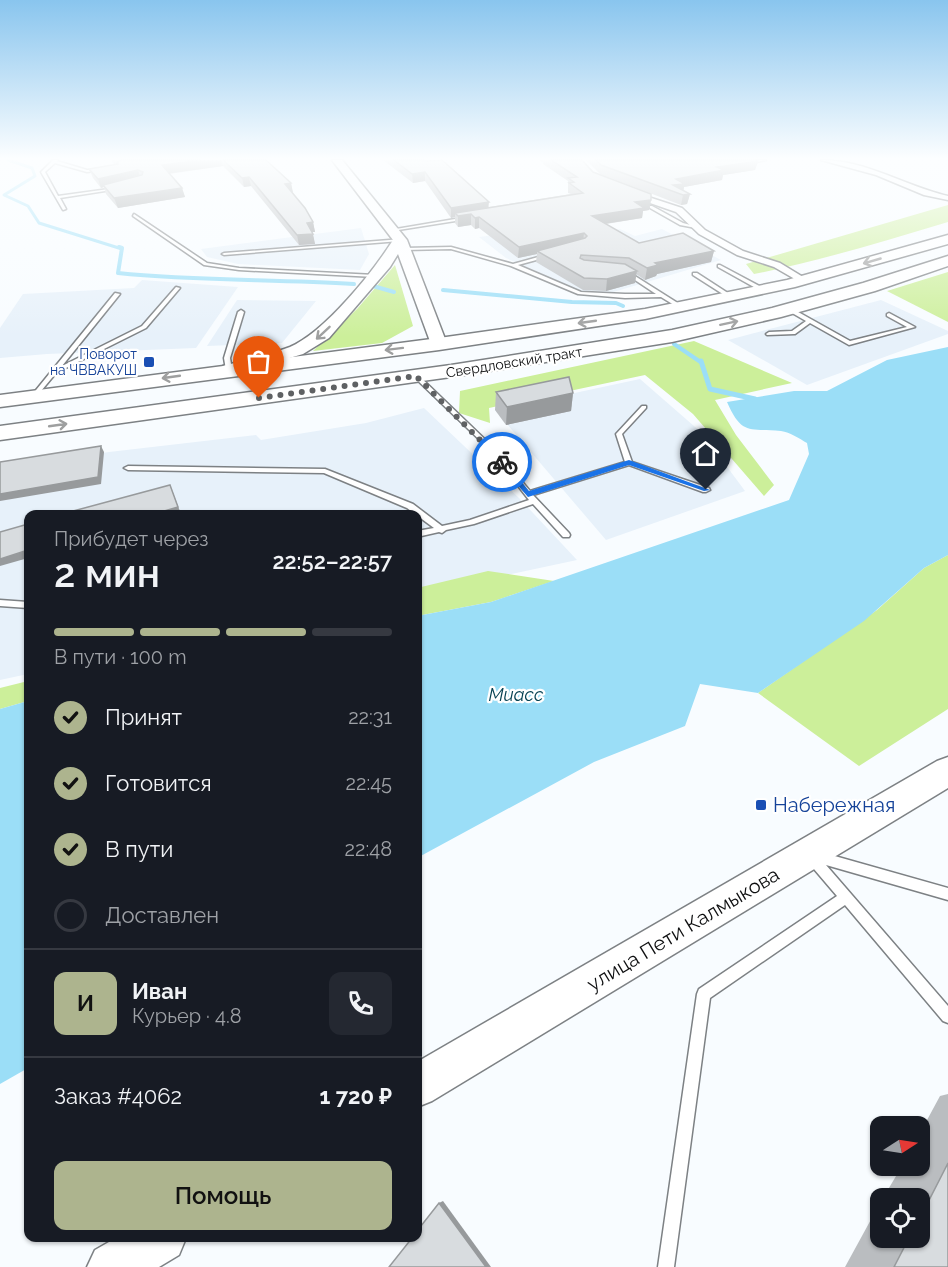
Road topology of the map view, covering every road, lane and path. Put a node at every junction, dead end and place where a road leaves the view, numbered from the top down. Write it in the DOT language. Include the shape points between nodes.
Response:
graph roads {
  1 [pos="140,219"];
  2 [pos="383,219"];
  3 [pos="467,219"];
  4 [pos="673,219"];
  5 [pos="688,219"];
  6 [pos="696,227"];
  7 [pos="948,239"];
  8 [pos="399,240"];
  9 [pos="558,252"];
  10 [pos="224,254"];
  11 [pos="948,261"];
  12 [pos="513,265"];
  13 [pos="720,266"];
  14 [pos="615,271"];
  15 [pos="695,274"];
  16 [pos="375,276"];
  17 [pos="803,280"];
  18 [pos="178,288"];
  19 [pos="763,290"];
  20 [pos="117,294"];
  21 [pos="663,295"];
  22 [pos="731,297"];
  23 [pos="681,306"];
  24 [pos="789,309"];
  25 [pos="241,312"];
  26 [pos="889,315"];
  27 [pos="809,321"];
  28 [pos="769,334"];
  29 [pos="439,344"];
  30 [pos="229,370"];
  31 [pos="451,371"];
  32 [pos="54,372"];
  33 [pos="416,376"];
  34 [pos="34,396"];
  35 [pos="0,401"];
  36 [pos="644,407"];
  37 [pos="0,433"];
  38 [pos="629,463"];
  39 [pos="128,468"];
  40 [pos="706,490"];
  41 [pos="528,494"];
  42 [pos="534,501"];
  43 [pos="415,510"];
  44 [pos="422,515"];
  45 [pos="442,530"];
  46 [pos="422,533"];
  47 [pos="566,535"];
  48 [pos="0,603"];
  49 [pos="24,605"];
  50 [pos="948,771"];
  51 [pos="809,854"];
  52 [pos="948,894"];
  53 [pos="846,897"];
  54 [pos="948,1016"];
  55 [pos="422,1083"];
  56 [pos="155,1242"];
  57 [pos="112,1267"];
  58 [pos="666,1267"];
  1 -- 16 [label="lane" via="206,264"];
  2 -- 8 [label="main road"];
  3 -- 8 [label="lane"];
  4 -- 6 [label="lane"];
  5 -- 6 [label="street"];
  6 -- 17 [label="street" via="740,253 777,265"];
  7 -- 17 [label="main road, Свердловский тракт, one-way"];
  8 -- 10 [label="lane"];
  8 -- 12 [label="lane" via="451,248"];
  8 -- 16 [label="main road"];
  8 -- 29 [label="main road"];
  9 -- 12 [label="lane"];
  11 -- 24 [label="main road, Свердловский тракт"];
  12 -- 21 [label="lane" via="580,293"];
  13 -- 19 [label="lane"];
  14 -- 21 [label="lane" via="625,272"];
  15 -- 22 [label="lane"];
  16 -- 30 [label="main road, one-way" via="313,342"];
  17 -- 19 [label="main road, Свердловский тракт"];
  18 -- 32 [label="lane" via="144,327"];
  19 -- 22 [label="main road, Свердловский тракт"];
  20 -- 32 [label="lane"];
  21 -- 23 [label="lane"];
  22 -- 23 [label="main road, Свердловский тракт"];
  23 -- 29 [label="main road, Свердловский тракт, one-way"];
  24 -- 27 [label="lane"];
  31 -- 24 [label="main road, Свердловский тракт, one-way" via="672,336"];
  25 -- 30 [label="lane" via="227,358"];
  26 -- 27 [label="lane" via="912,327 849,343"];
  27 -- 28 [label="lane" via="794,333"];
  29 -- 30 [label="main road, Свердловский тракт, one-way"];
  29 -- 31 [label="main road"];
  30 -- 34 [label="main road, Свердловский тракт, one-way"];
  31 -- 33 [label="main road, Свердловский тракт"];
  32 -- 34 [label="lane"];
  37 -- 33 [label="main road, Свердловский тракт, one-way"];
  33 -- 41 [label="lane" via="492,449"];
  34 -- 35 [label="main road, Свердловский тракт"];
  36 -- 38 [label="lane" via="619,434"];
  38 -- 40 [label="lane"];
  38 -- 41 [label="lane"];
  39 -- 43 [label="lane" via="325,471"];
  41 -- 42 [label="lane"];
  42 -- 45 [label="lane"];
  42 -- 47 [label="lane"];
  44 -- 45 [label="lane"];
  45 -- 46 [label="lane"];
  48 -- 49 [label="lane"];
  50 -- 51 [label="main road, улица Пети Калмыкова"];
  51 -- 52 [label="lane"];
  51 -- 53 [label="lane"];
  51 -- 55 [label="main road, улица Пети Калмыкова"];
  53 -- 54 [label="lane"];
  53 -- 58 [label="lane" via="704,994"];
  56 -- 57 [label="main road"];
}
